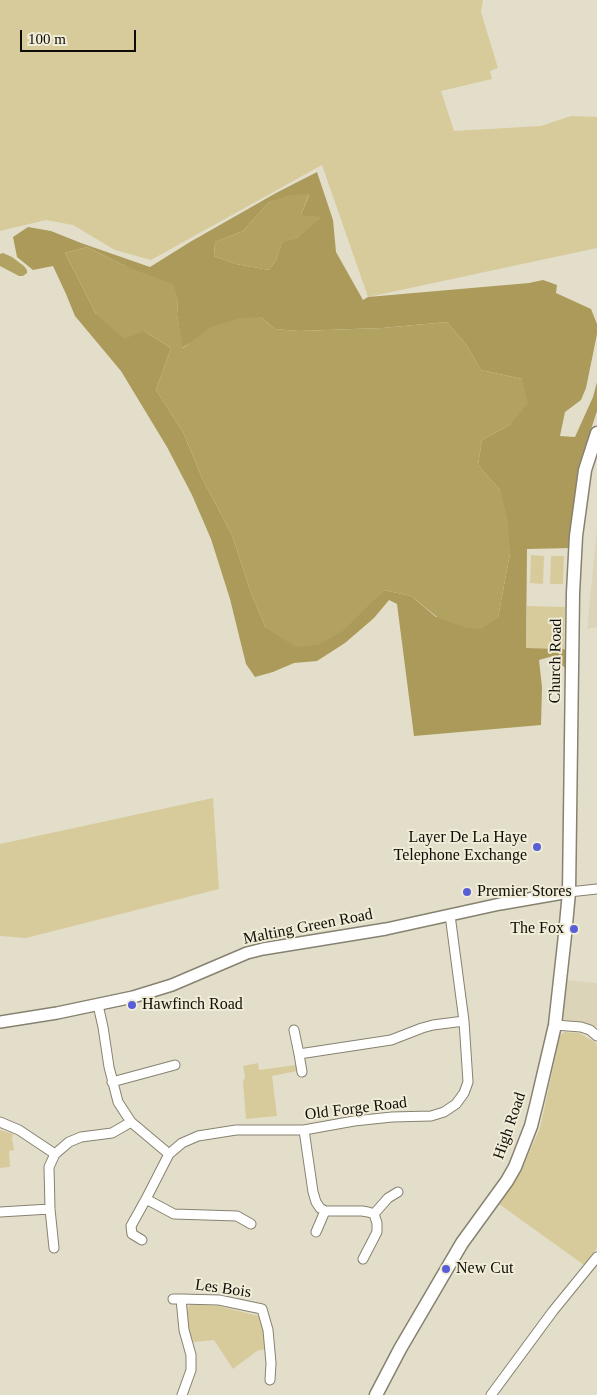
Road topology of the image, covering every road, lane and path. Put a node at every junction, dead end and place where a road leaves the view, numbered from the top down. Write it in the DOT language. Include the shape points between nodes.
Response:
graph roads {
  1 [pos="597,433"];
  2 [pos="597,889"];
  3 [pos="568,892"];
  4 [pos="450,915"];
  5 [pos="98,1005"];
  6 [pos="464,1021"];
  7 [pos="0,1022"];
  8 [pos="555,1025"];
  9 [pos="294,1030"];
  10 [pos="597,1036"];
  11 [pos="299,1054"];
  12 [pos="174,1066"];
  13 [pos="302,1072"];
  14 [pos="112,1082"];
  15 [pos="0,1122"];
  16 [pos="131,1122"];
  17 [pos="304,1130"];
  18 [pos="55,1154"];
  19 [pos="169,1154"];
  20 [pos="398,1192"];
  21 [pos="146,1200"];
  22 [pos="50,1209"];
  23 [pos="325,1211"];
  24 [pos="0,1212"];
  25 [pos="374,1214"];
  26 [pos="250,1224"];
  27 [pos="316,1232"];
  28 [pos="142,1240"];
  29 [pos="54,1248"];
  30 [pos="597,1257"];
  31 [pos="363,1259"];
  32 [pos="270,1380"];
  33 [pos="182,1395"];
  34 [pos="376,1395"];
  35 [pos="492,1395"];
  1 -- 3 [label="main road, Church Road" via="585,470 576,536"];
  2 -- 3 [label="street"];
  3 -- 4 [label="street, Malting Green Road"];
  3 -- 8 [label="main road, High Road"];
  4 -- 5 [label="street, Malting Green Road" via="247,953 172,985"];
  4 -- 6 [label="street, Old Forge Road"];
  5 -- 7 [label="street, Malting Green Road"];
  5 -- 14 [label="street"];
  6 -- 11 [label="street" via="433,1024 390,1040"];
  6 -- 17 [label="street, Old Forge Road" via="468,1082 456,1104 431,1116 354,1121"];
  8 -- 10 [label="street" via="581,1027"];
  8 -- 34 [label="main road, High Road" via="531,1126 515,1167 462,1242"];
  9 -- 11 [label="street"];
  11 -- 13 [label="street"];
  12 -- 14 [label="street"];
  14 -- 16 [label="street" via="118,1102"];
  15 -- 18 [label="street"];
  16 -- 18 [label="street" via="112,1133 75,1139"];
  16 -- 19 [label="street"];
  17 -- 19 [label="street, Old Forge Road" via="236,1130 198,1136 182,1142"];
  17 -- 23 [label="street" via="305,1170 314,1197"];
  18 -- 22 [label="street" via="49,1167"];
  19 -- 21 [label="street, Old Forge Road"];
  20 -- 25 [label="street"];
  21 -- 26 [label="street" via="174,1214 238,1216"];
  21 -- 28 [label="street, Old Forge Road" via="131,1226 132,1234"];
  22 -- 24 [label="street"];
  22 -- 29 [label="street"];
  23 -- 25 [label="street"];
  23 -- 27 [label="street"];
  25 -- 31 [label="street" via="377,1232"];
  30 -- 35 [label="street"];
  32 -- 33 [label="street, Les Bois" via="268,1330 262,1306 177,1299 191,1355 191,1370"];
}
